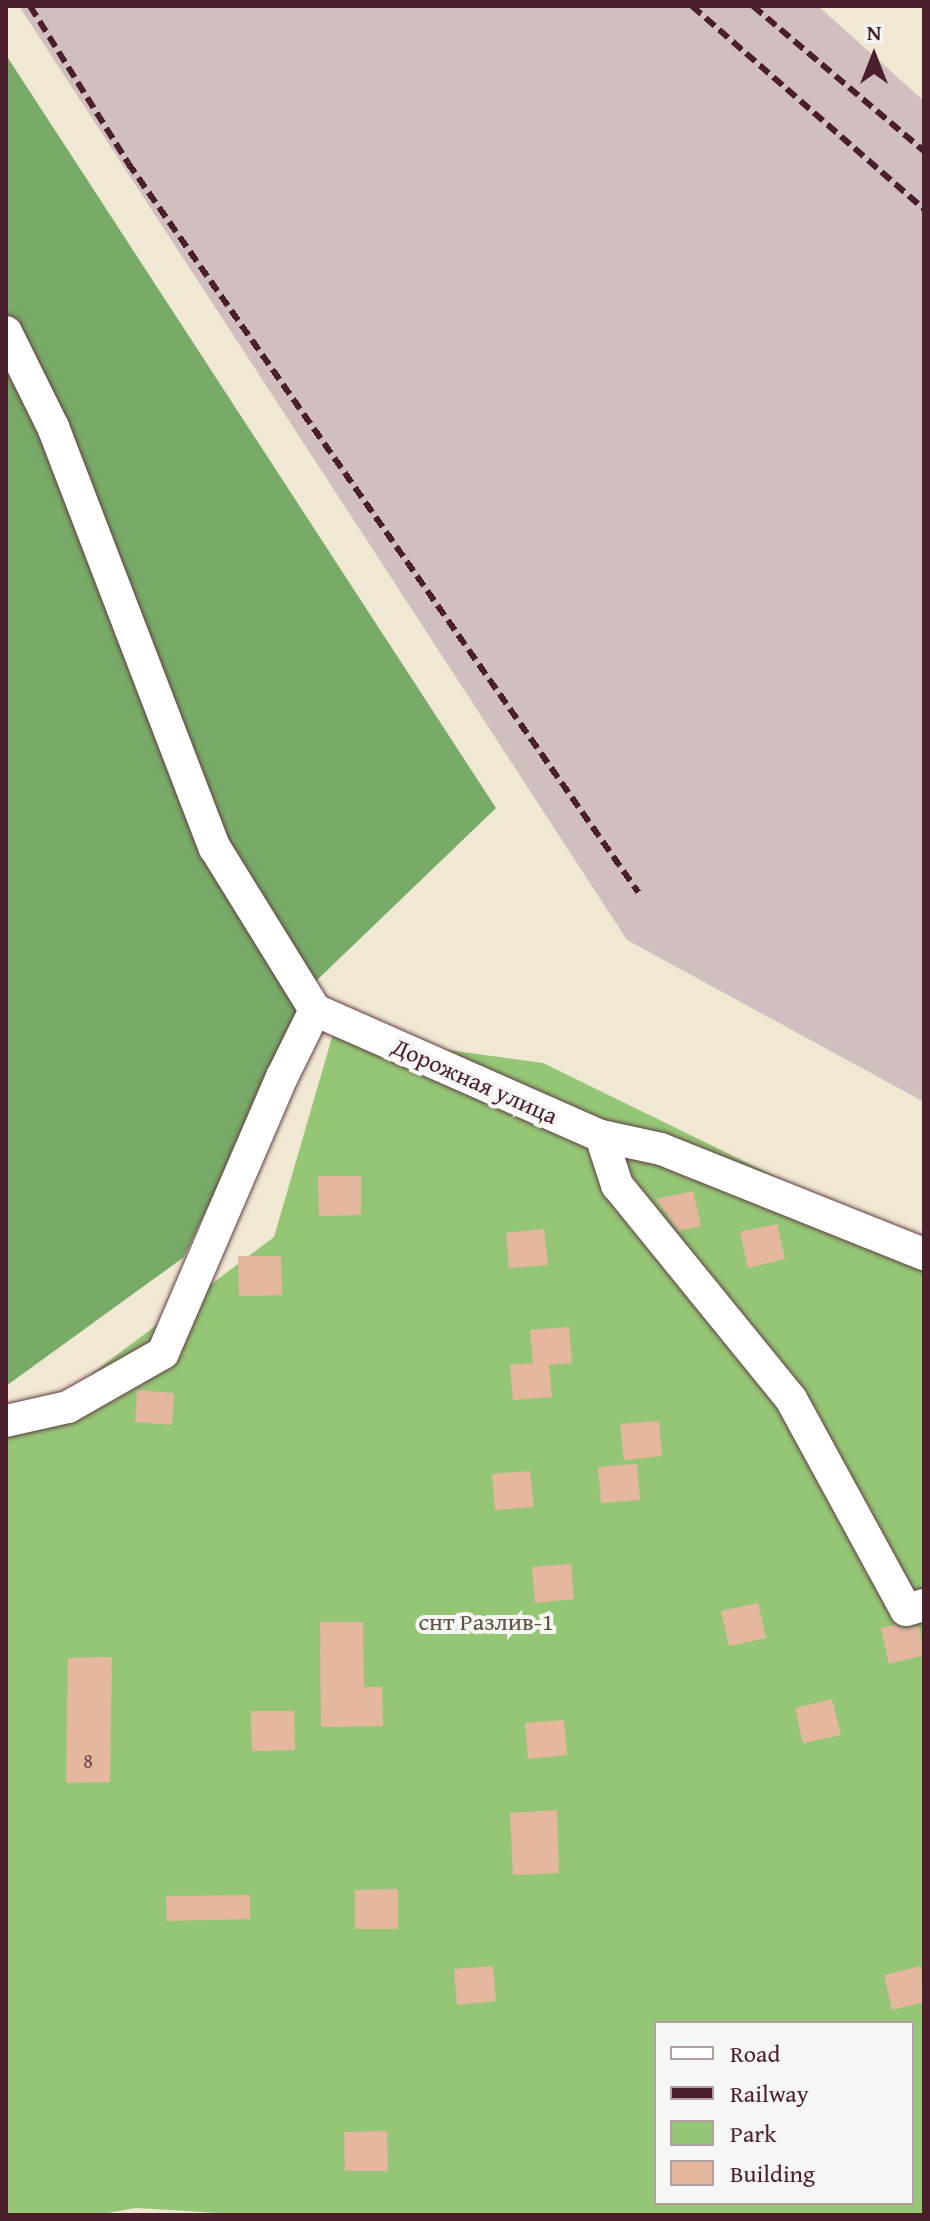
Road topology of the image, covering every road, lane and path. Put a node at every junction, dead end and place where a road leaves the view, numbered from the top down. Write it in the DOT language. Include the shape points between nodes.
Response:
graph roads {
  1 [pos="6,332"];
  2 [pos="315,1010"];
  3 [pos="601,1136"];
  4 [pos="924,1254"];
  5 [pos="6,1421"];
  6 [pos="924,1605"];
  1 -- 2 [label="street" via="53,427 215,848"];
  2 -- 3 [label="street, Дорожная улица"];
  2 -- 5 [label="street" via="163,1353 68,1407"];
  3 -- 4 [label="street, Дорожная улица" via="661,1149"];
  3 -- 6 [label="street" via="617,1185 791,1399 906,1610"];
}
